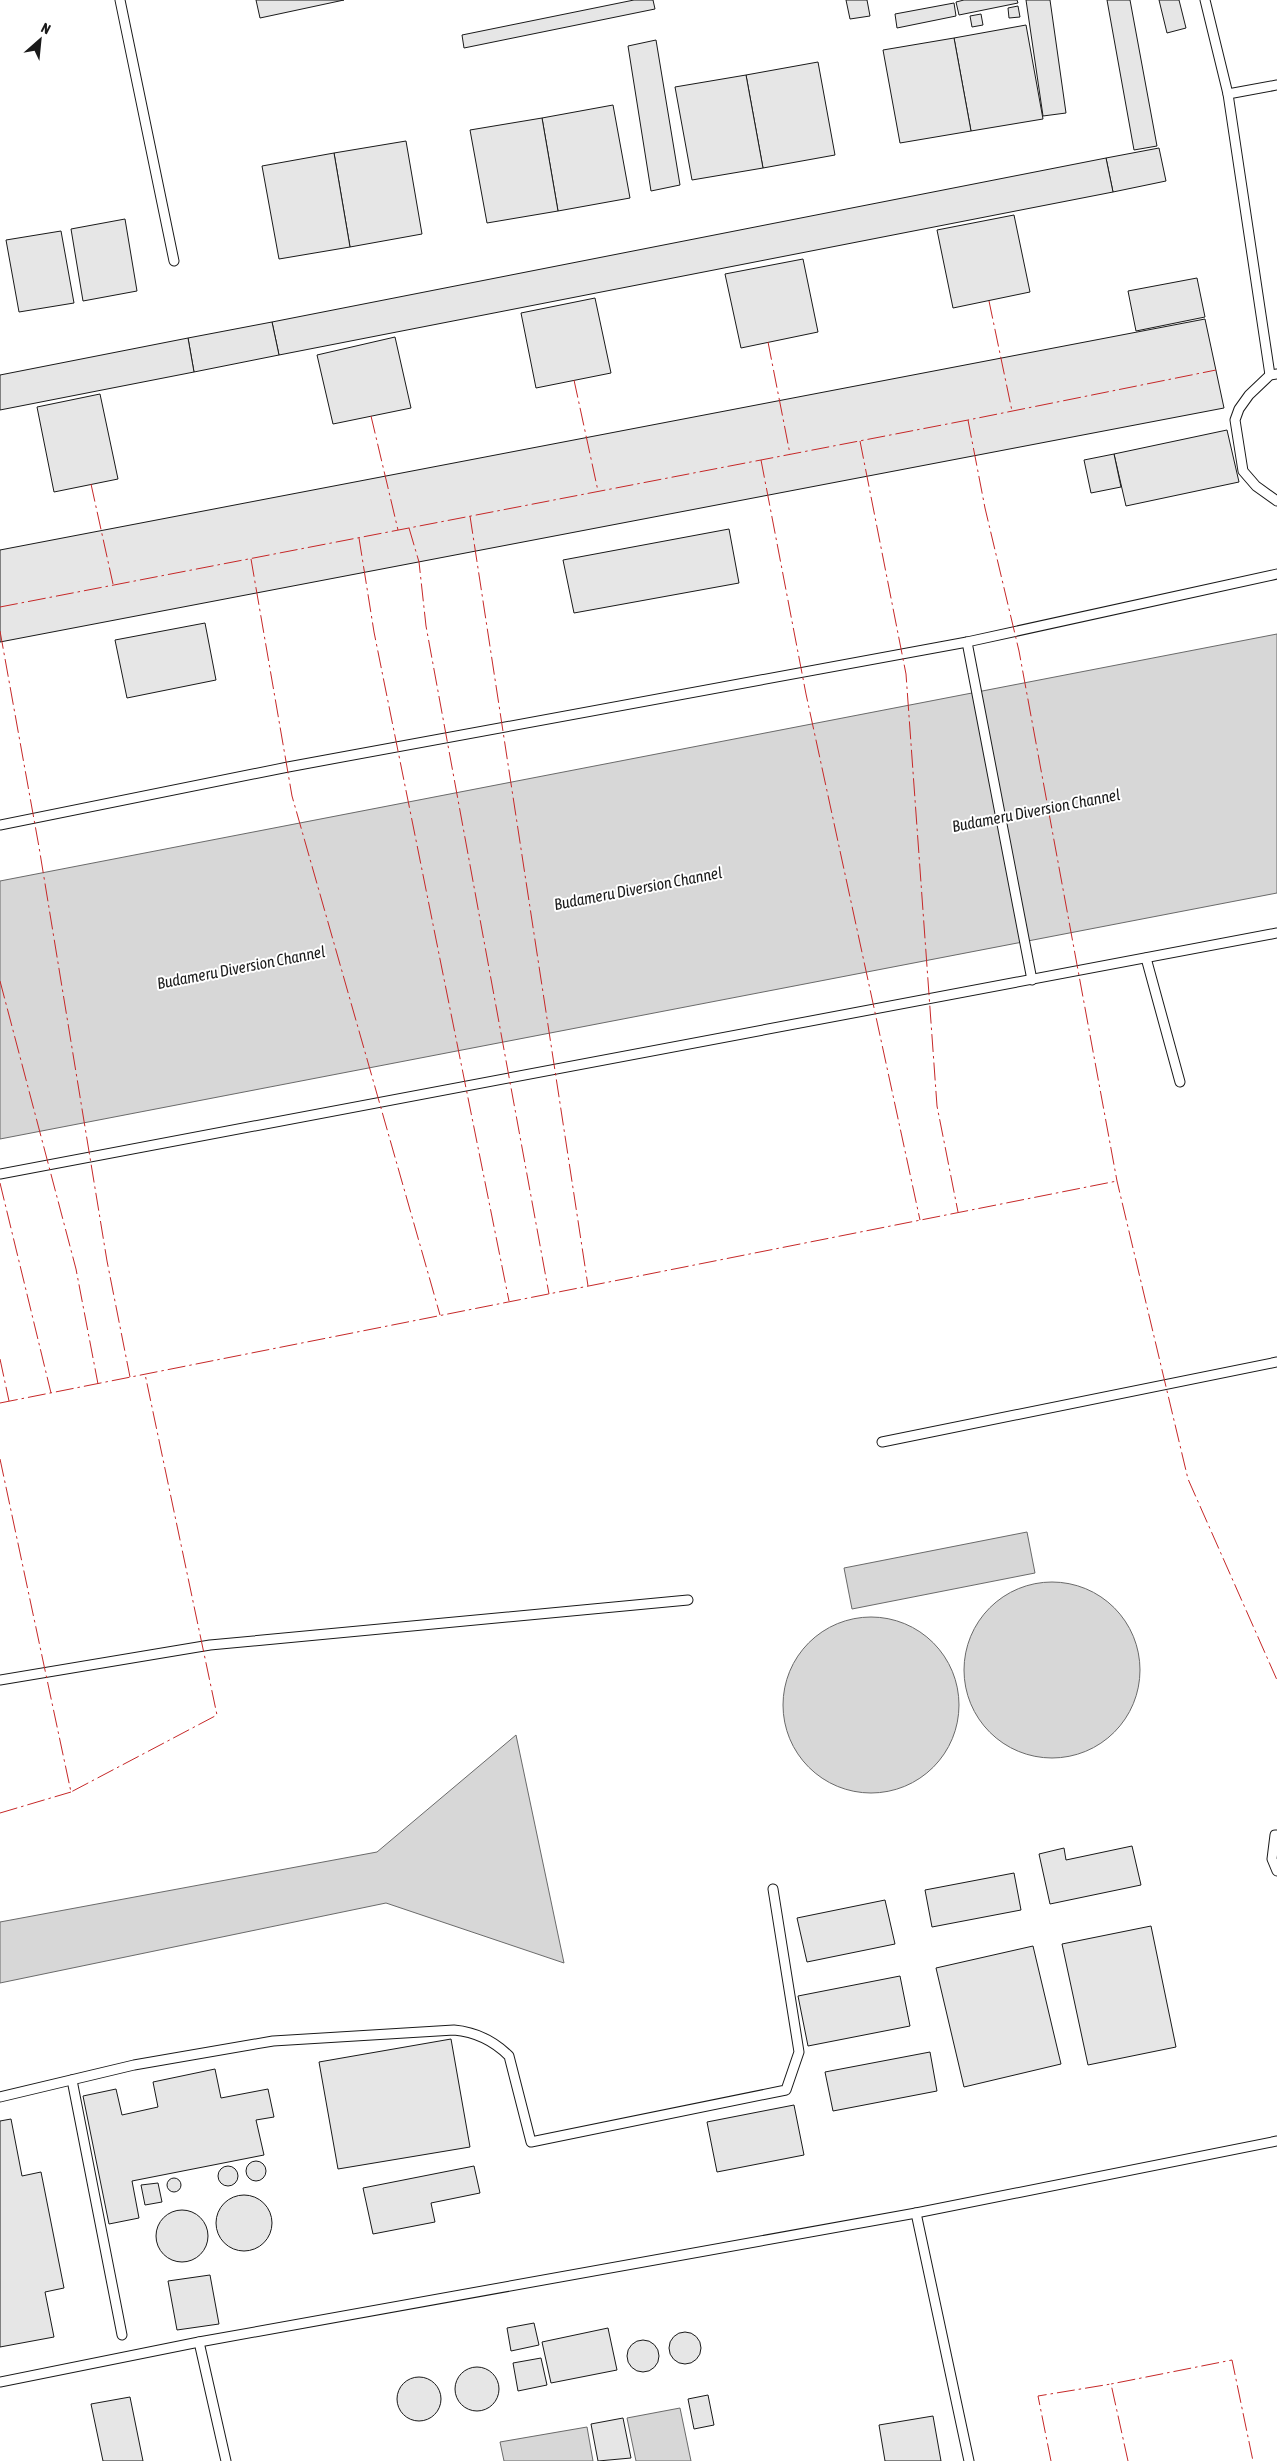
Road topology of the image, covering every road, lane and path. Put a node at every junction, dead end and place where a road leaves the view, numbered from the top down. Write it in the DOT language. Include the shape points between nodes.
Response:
graph roads {
  1 [pos="120,0"];
  2 [pos="1205,0"];
  3 [pos="1277,85"];
  4 [pos="1228,94"];
  5 [pos="174,260"];
  6 [pos="1274,375"];
  7 [pos="1277,501"];
  8 [pos="1277,574"];
  9 [pos="967,642"];
  10 [pos="0,825"];
  11 [pos="1277,933"];
  12 [pos="1146,958"];
  13 [pos="1032,980"];
  14 [pos="1180,1082"];
  15 [pos="0,1174"];
  16 [pos="1277,1362"];
  17 [pos="882,1442"];
  18 [pos="688,1600"];
  19 [pos="0,1680"];
  20 [pos="1277,1834"];
  21 [pos="1277,1871"];
  22 [pos="774,1888"];
  23 [pos="72,2080"];
  24 [pos="0,2097"];
  25 [pos="1277,2141"];
  26 [pos="916,2213"];
  27 [pos="122,2335"];
  28 [pos="199,2342"];
  29 [pos="0,2382"];
  30 [pos="226,2461"];
  31 [pos="968,2461"];
  1 -- 5 [label="lane"];
  2 -- 4 [label="lane"];
  3 -- 4 [label="lane"];
  4 -- 6 [label="lane"];
  6 -- 7 [label="lane" via="1249,396 1235,420 1243,470 1256,486"];
  8 -- 9 [label="lane"];
  9 -- 10 [label="lane" via="288,767"];
  9 -- 13 [label="lane"];
  11 -- 12 [label="lane"];
  12 -- 13 [label="lane"];
  12 -- 14 [label="lane"];
  13 -- 15 [label="lane"];
  16 -- 17 [label="lane"];
  18 -- 19 [label="lane" via="210,1645"];
  20 -- 21 [label="lane" via="1272,1859"];
  22 -- 23 [label="lane" via="799,2052 786,2090 531,2142 509,2056 499,2046 471,2032 454,2030 273,2041 134,2065"];
  23 -- 24 [label="lane"];
  23 -- 27 [label="lane"];
  25 -- 26 [label="lane"];
  26 -- 28 [label="lane"];
  26 -- 31 [label="lane"];
  28 -- 29 [label="lane"];
  28 -- 30 [label="lane"];
}
